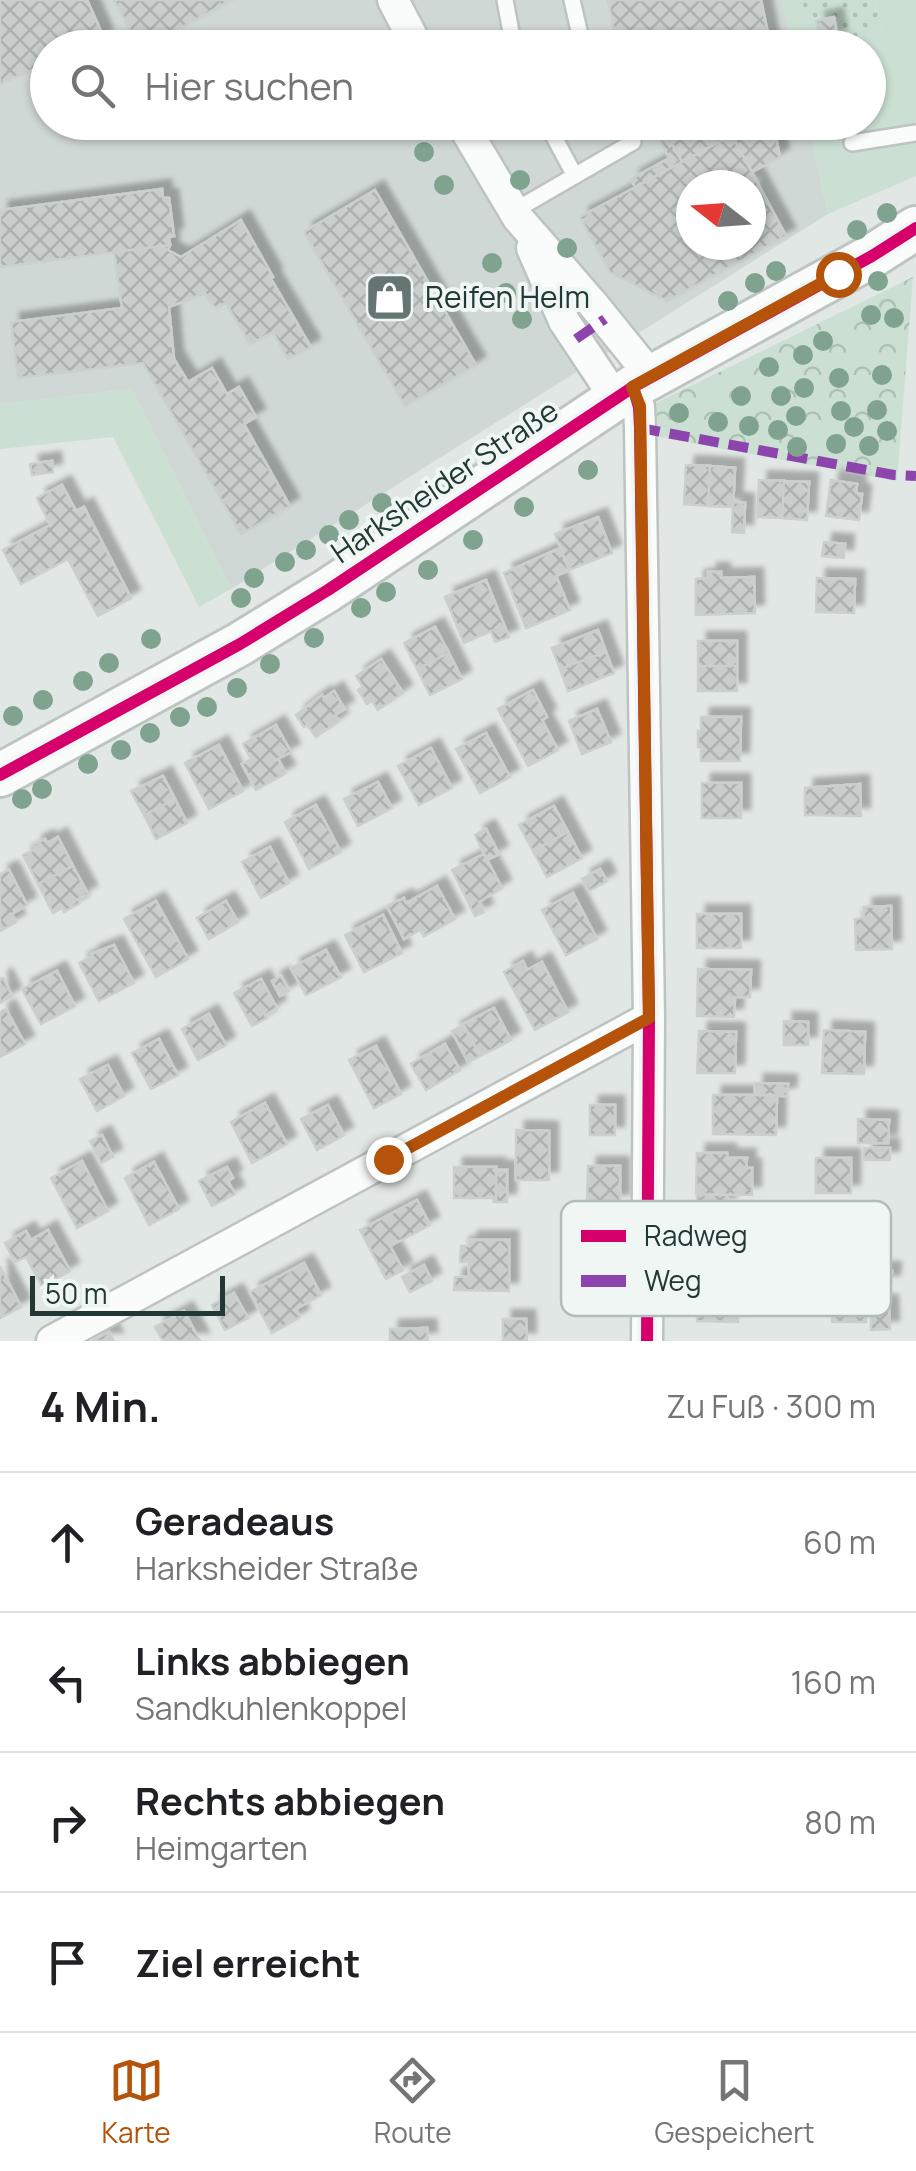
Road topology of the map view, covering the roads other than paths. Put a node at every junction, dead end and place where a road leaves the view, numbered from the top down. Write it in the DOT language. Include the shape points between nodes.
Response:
graph roads {
  1 [pos="393,0"];
  2 [pos="505,0"];
  3 [pos="572,0"];
  4 [pos="409,30"];
  5 [pos="511,30"];
  6 [pos="579,30"];
  7 [pos="916,133"];
  8 [pos="886,138"];
  9 [pos="471,140"];
  10 [pos="556,140"];
  11 [pos="632,140"];
  12 [pos="871,140"];
  13 [pos="852,143"];
  14 [pos="575,176"];
  15 [pos="516,214"];
  16 [pos="916,228"];
  17 [pos="633,387"];
  18 [pos="0,775"];
  19 [pos="649,1018"];
  20 [pos="648,1201"];
  21 [pos="647,1316"];
  22 [pos="52,1341"];
  23 [pos="647,1341"];
  1 -- 4 [label="street"];
  2 -- 5 [label="lane"];
  3 -- 6 [label="lane"];
  7 -- 8 [label="lane"];
  9 -- 15 [label="street"];
  10 -- 14 [label="lane"];
  11 -- 14 [label="lane"];
  12 -- 13 [label="lane"];
  14 -- 15 [label="lane"];
  15 -- 17 [label="street" via="592,303"];
  15 -- 17 [label="street" via="564,321"];
  16 -- 17 [label="main road, Harksheider Straße"];
  17 -- 18 [label="main road, Harksheider Straße" via="255,635"];
  17 -- 19 [label="street" via="640,406"];
  19 -- 20 [label="street"];
  19 -- 22 [label="street"];
  21 -- 23 [label="street"];
}
